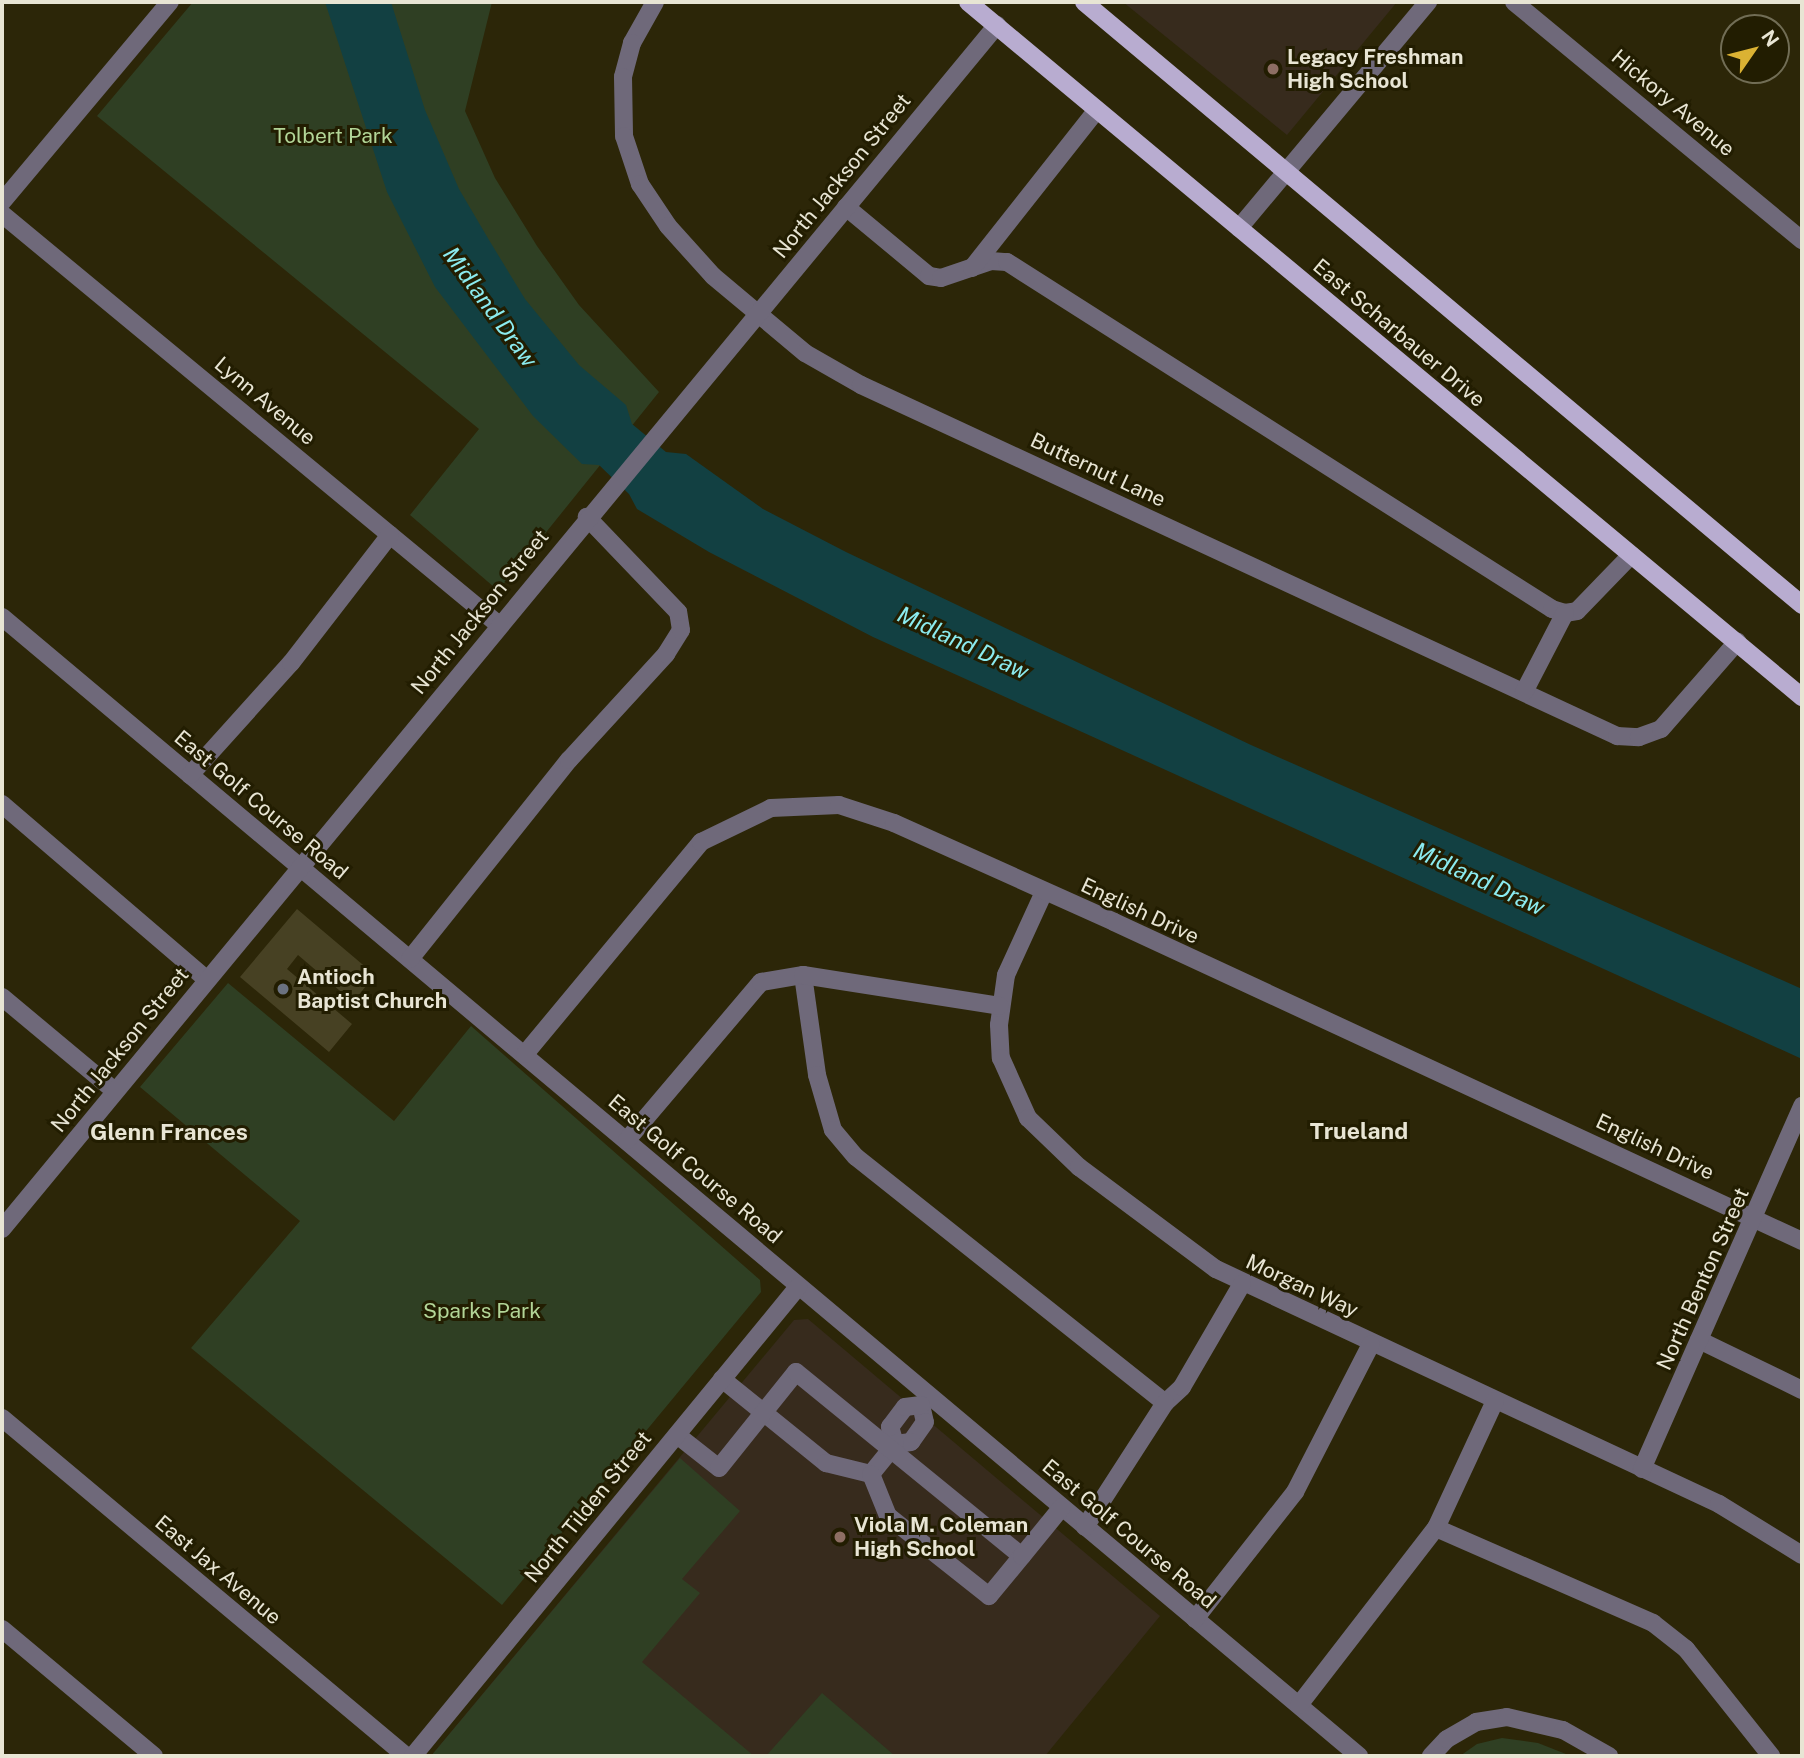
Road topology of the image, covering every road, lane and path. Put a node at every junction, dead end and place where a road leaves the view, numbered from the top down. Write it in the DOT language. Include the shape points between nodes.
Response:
graph roads {
  1 [pos="170,2"];
  2 [pos="655,2"];
  3 [pos="968,2"];
  4 [pos="1084,2"];
  5 [pos="1428,2"];
  6 [pos="1514,2"];
  7 [pos="997,26"];
  8 [pos="1097,110"];
  9 [pos="1289,170"];
  10 [pos="2,202"];
  11 [pos="846,208"];
  12 [pos="2,214"];
  13 [pos="1239,228"];
  14 [pos="1802,240"];
  15 [pos="972,268"];
  16 [pos="756,315"];
  17 [pos="587,517"];
  18 [pos="390,535"];
  19 [pos="1631,555"];
  20 [pos="1802,604"];
  21 [pos="1564,613"];
  22 [pos="2,617"];
  23 [pos="499,625"];
  24 [pos="1737,642"];
  25 [pos="1524,692"];
  26 [pos="1802,697"];
  27 [pos="190,775"];
  28 [pos="2,804"];
  29 [pos="300,868"];
  30 [pos="1044,892"];
  31 [pos="410,959"];
  32 [pos="803,975"];
  33 [pos="207,980"];
  34 [pos="2,997"];
  35 [pos="1000,1006"];
  36 [pos="525,1054"];
  37 [pos="115,1091"];
  38 [pos="1802,1106"];
  39 [pos="627,1140"];
  40 [pos="1756,1218"];
  41 [pos="2,1230"];
  42 [pos="1802,1241"];
  43 [pos="1242,1284"];
  44 [pos="798,1287"];
  45 [pos="1699,1340"];
  46 [pos="1371,1344"];
  47 [pos="722,1378"];
  48 [pos="1802,1390"];
  49 [pos="925,1401"];
  50 [pos="1495,1401"];
  51 [pos="1165,1403"];
  52 [pos="764,1411"];
  53 [pos="2,1418"];
  54 [pos="677,1435"];
  55 [pos="893,1447"];
  56 [pos="1642,1469"];
  57 [pos="871,1474"];
  58 [pos="1062,1507"];
  59 [pos="1085,1527"];
  60 [pos="1436,1528"];
  61 [pos="1802,1555"];
  62 [pos="1022,1556"];
  63 [pos="1195,1619"];
  64 [pos="2,1629"];
  65 [pos="1299,1705"];
  66 [pos="154,1756"];
  67 [pos="406,1756"];
  68 [pos="412,1756"];
  69 [pos="1359,1756"];
  70 [pos="1431,1756"];
  71 [pos="1609,1756"];
  72 [pos="1771,1756"];
  1 -- 10 [label="street"];
  2 -- 16 [label="street, Butternut Lane" via="632,43 623,77 621,118 627,151 640,184 661,217 713,276"];
  3 -- 7 [label="main road, East Scharbauer Drive"];
  4 -- 9 [label="main road"];
  5 -- 9 [label="street"];
  6 -- 14 [label="street, Hickory Avenue"];
  7 -- 8 [label="main road, East Scharbauer Drive"];
  7 -- 11 [label="street, North Jackson Street"];
  8 -- 13 [label="main road, East Scharbauer Drive"];
  8 -- 15 [label="street"];
  9 -- 13 [label="street"];
  9 -- 20 [label="main road"];
  11 -- 15 [label="street" via="929,276 941,278"];
  11 -- 16 [label="street, North Jackson Street"];
  12 -- 18 [label="street, Lynn Avenue"];
  13 -- 19 [label="main road, East Scharbauer Drive"];
  15 -- 21 [label="street" via="991,261 1007,262"];
  16 -- 17 [label="street, North Jackson Street"];
  16 -- 25 [label="street, Butternut Lane" via="805,353 861,385"];
  17 -- 23 [label="street, North Jackson Street"];
  17 -- 31 [label="street" via="678,612 681,630 666,654 569,760"];
  18 -- 23 [label="street, Lynn Avenue"];
  18 -- 27 [label="street" via="291,663"];
  19 -- 21 [label="street" via="1587,604"];
  19 -- 24 [label="main road, East Scharbauer Drive"];
  21 -- 25 [label="street"];
  22 -- 27 [label="street, East Golf Course Road"];
  23 -- 29 [label="street, North Jackson Street"];
  24 -- 25 [label="street, Butternut Lane" via="1661,729 1639,737 1617,736"];
  24 -- 26 [label="main road, East Scharbauer Drive"];
  27 -- 29 [label="street, East Golf Course Road"];
  28 -- 33 [label="street"];
  29 -- 31 [label="street, East Golf Course Road"];
  29 -- 33 [label="street, North Jackson Street"];
  30 -- 35 [label="street, Morgan Way" via="1006,975"];
  30 -- 36 [label="street, English Drive" via="855,809 810,803 759,811 713,834 692,851"];
  30 -- 40 [label="street, English Drive"];
  31 -- 36 [label="street, East Golf Course Road"];
  32 -- 35 [label="street"];
  32 -- 39 [label="street" via="761,982"];
  32 -- 51 [label="street" via="817,1074 833,1130 848,1148"];
  33 -- 37 [label="street, North Jackson Street"];
  34 -- 37 [label="street"];
  35 -- 43 [label="street, Morgan Way" via="1001,1058 1018,1101 1042,1134 1184,1250"];
  36 -- 39 [label="street, East Golf Course Road"];
  37 -- 41 [label="street, North Jackson Street"];
  38 -- 40 [label="street, North Benton Street"];
  39 -- 44 [label="street, East Golf Course Road"];
  40 -- 42 [label="street, English Drive"];
  40 -- 45 [label="street, North Benton Street"];
  43 -- 46 [label="street, Morgan Way"];
  43 -- 51 [label="street" via="1182,1387"];
  44 -- 47 [label="street, North Tilden Street"];
  44 -- 49 [label="street, East Golf Course Road"];
  45 -- 48 [label="street"];
  45 -- 56 [label="street, North Benton Street"];
  46 -- 50 [label="street, Morgan Way"];
  46 -- 63 [label="street" via="1295,1492"];
  47 -- 52 [label="street"];
  47 -- 54 [label="street, North Tilden Street"];
  49 -- 55 [label="street" via="925,1422 911,1442"];
  49 -- 55 [label="street" via="905,1407 890,1427"];
  49 -- 58 [label="street, East Golf Course Road"];
  50 -- 56 [label="street, Morgan Way"];
  50 -- 60 [label="street"];
  51 -- 59 [label="street"];
  52 -- 54 [label="street" via="719,1468"];
  52 -- 55 [label="street" via="796,1372"];
  52 -- 57 [label="street" via="826,1463"];
  53 -- 67 [label="street, East Jax Avenue"];
  54 -- 68 [label="street, North Tilden Street"];
  55 -- 57 [label="street"];
  55 -- 62 [label="street"];
  56 -- 61 [label="street, Morgan Way" via="1739,1515"];
  57 -- 62 [label="street" via="888,1516 989,1596"];
  58 -- 59 [label="street, East Golf Course Road"];
  58 -- 62 [label="street"];
  59 -- 63 [label="street, East Golf Course Road"];
  60 -- 65 [label="street"];
  60 -- 72 [label="street" via="1653,1623 1686,1649"];
  63 -- 65 [label="street, East Golf Course Road"];
  64 -- 66 [label="street"];
  65 -- 69 [label="street, East Golf Course Road"];
  70 -- 71 [label="street" via="1476,1721 1507,1717 1563,1730"];
}
